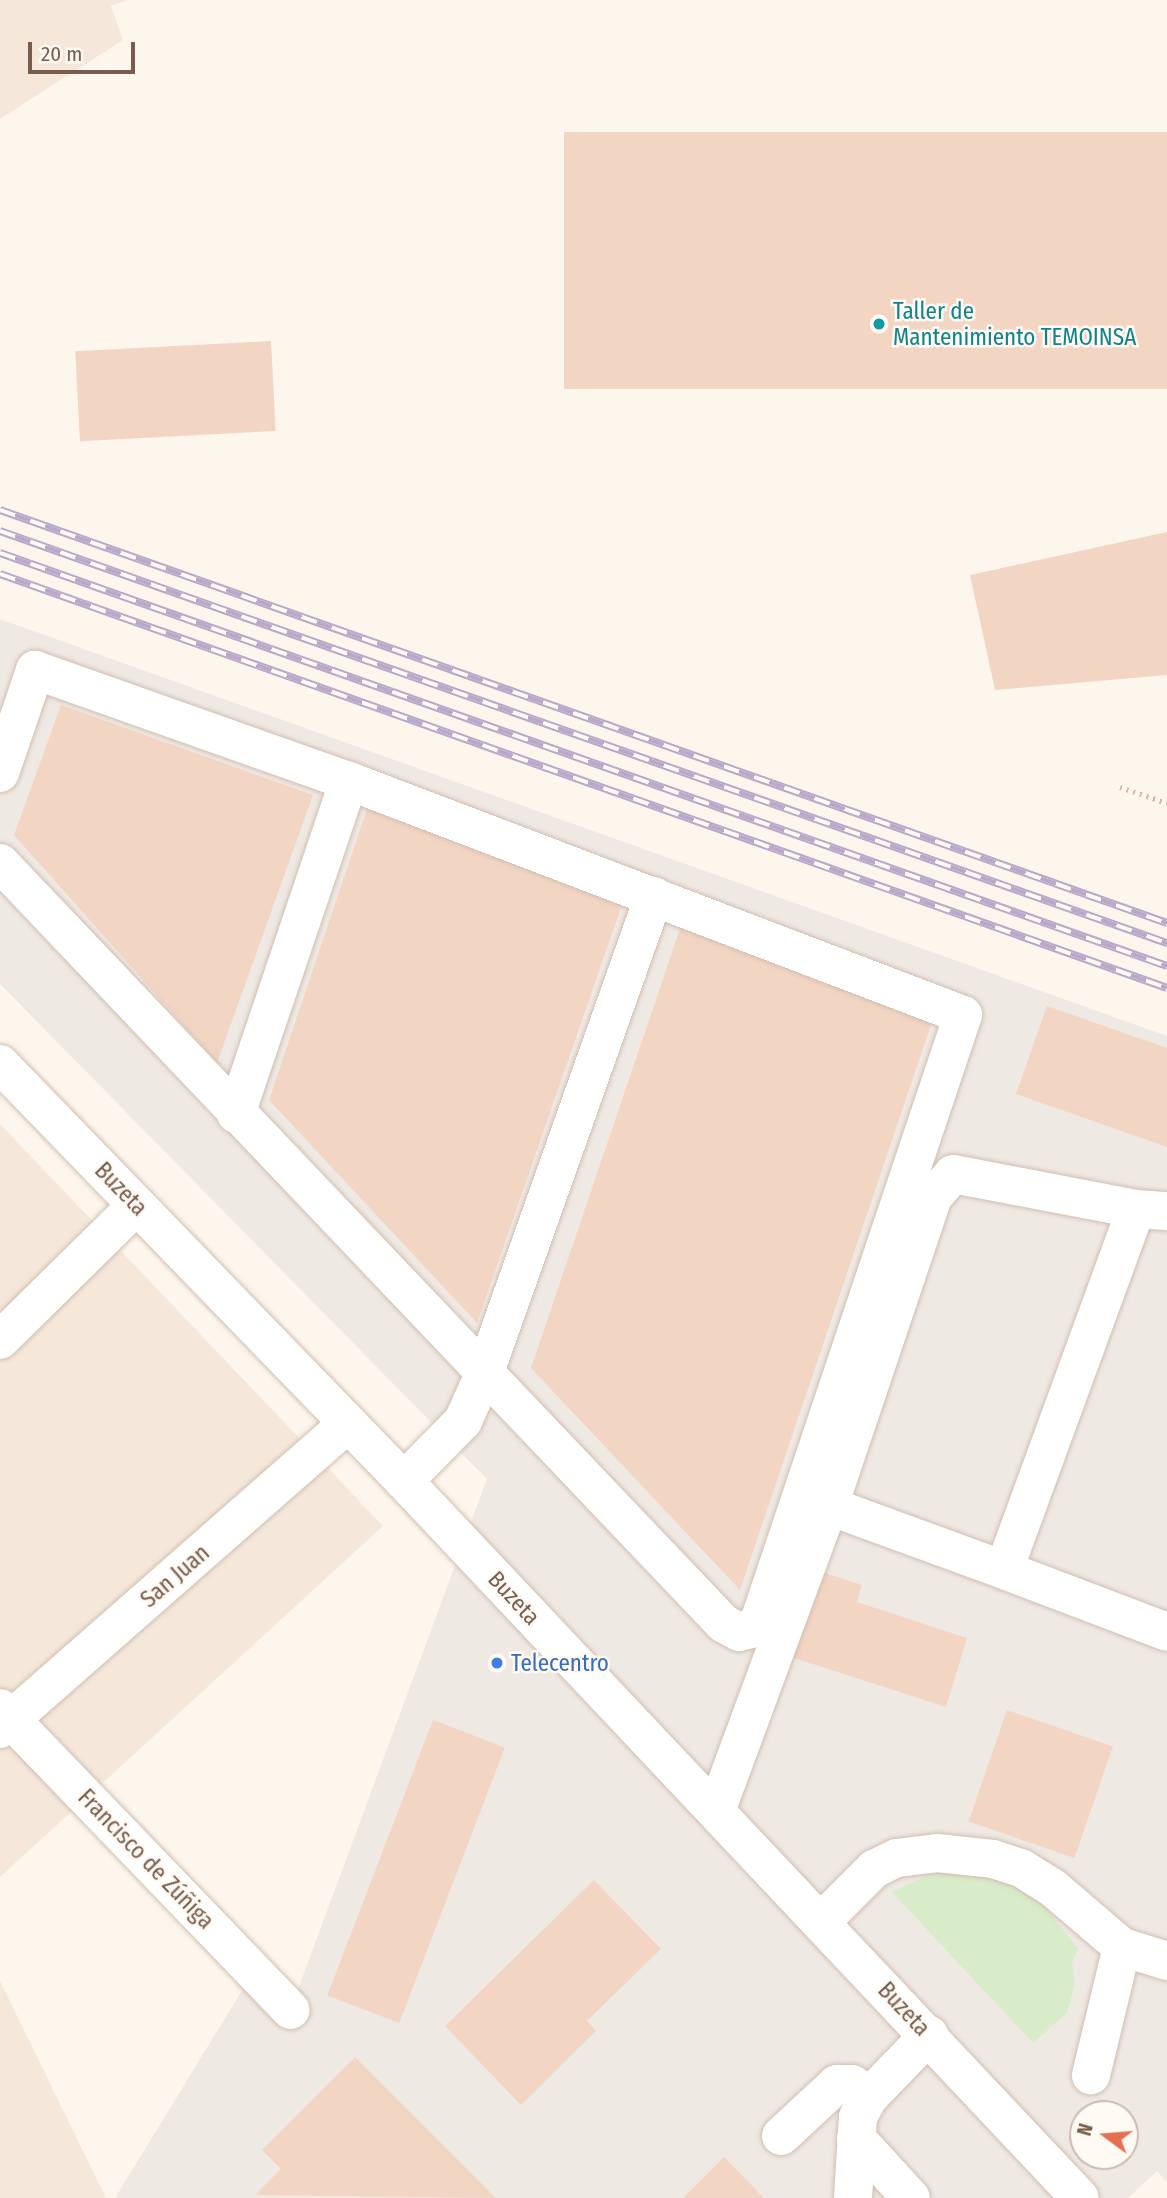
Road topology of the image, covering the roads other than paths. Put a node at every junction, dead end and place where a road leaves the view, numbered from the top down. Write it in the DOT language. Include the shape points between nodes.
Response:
graph roads {
  1 [pos="0,772"];
  2 [pos="349,781"];
  3 [pos="0,863"];
  4 [pos="654,896"];
  5 [pos="0,1065"];
  6 [pos="236,1114"];
  7 [pos="136,1205"];
  8 [pos="1152,1210"];
  9 [pos="0,1340"];
  10 [pos="485,1372"];
  11 [pos="348,1423"];
  12 [pos="404,1481"];
  13 [pos="829,1506"];
  14 [pos="1004,1570"];
  15 [pos="1167,1632"];
  16 [pos="4,1719"];
  17 [pos="716,1811"];
  18 [pos="821,1922"];
  19 [pos="1122,1947"];
  20 [pos="1167,1961"];
  21 [pos="291,2010"];
  22 [pos="929,2035"];
  23 [pos="1091,2075"];
  24 [pos="868,2098"];
  25 [pos="782,2136"];
  26 [pos="856,2138"];
  27 [pos="853,2198"];
  28 [pos="911,2198"];
  29 [pos="1080,2198"];
  1 -- 2 [label="street" via="35,670"];
  2 -- 4 [label="street"];
  2 -- 6 [label="street"];
  3 -- 6 [label="street"];
  4 -- 10 [label="street"];
  4 -- 10 [label="street" via="963,1015 760,1619 751,1629 739,1632 723,1623"];
  5 -- 7 [label="street, Buzeta"];
  6 -- 10 [label="street"];
  7 -- 9 [label="street"];
  7 -- 11 [label="street, Buzeta"];
  8 -- 13 [label="street" via="953,1174 933,1197"];
  8 -- 14 [label="street"];
  10 -- 12 [label="street" via="463,1421"];
  11 -- 12 [label="street, Buzeta"];
  11 -- 16 [label="street, San Juan"];
  12 -- 17 [label="street, Buzeta"];
  13 -- 14 [label="street"];
  13 -- 17 [label="street"];
  14 -- 15 [label="street"];
  16 -- 21 [label="street, Francisco de Zúñiga"];
  17 -- 18 [label="street, Buzeta"];
  18 -- 19 [label="street" via="874,1869 897,1858 937,1853 993,1859 1021,1868 1053,1888"];
  18 -- 22 [label="street, Buzeta"];
  19 -- 20 [label="street"];
  19 -- 23 [label="street"];
  22 -- 24 [label="street"];
  22 -- 29 [label="street, Buzeta"];
  24 -- 25 [label="street" via="852,2084 836,2084"];
  24 -- 26 [label="street" via="858,2117"];
  26 -- 27 [label="street" via="859,2162"];
  26 -- 28 [label="street"];
}
